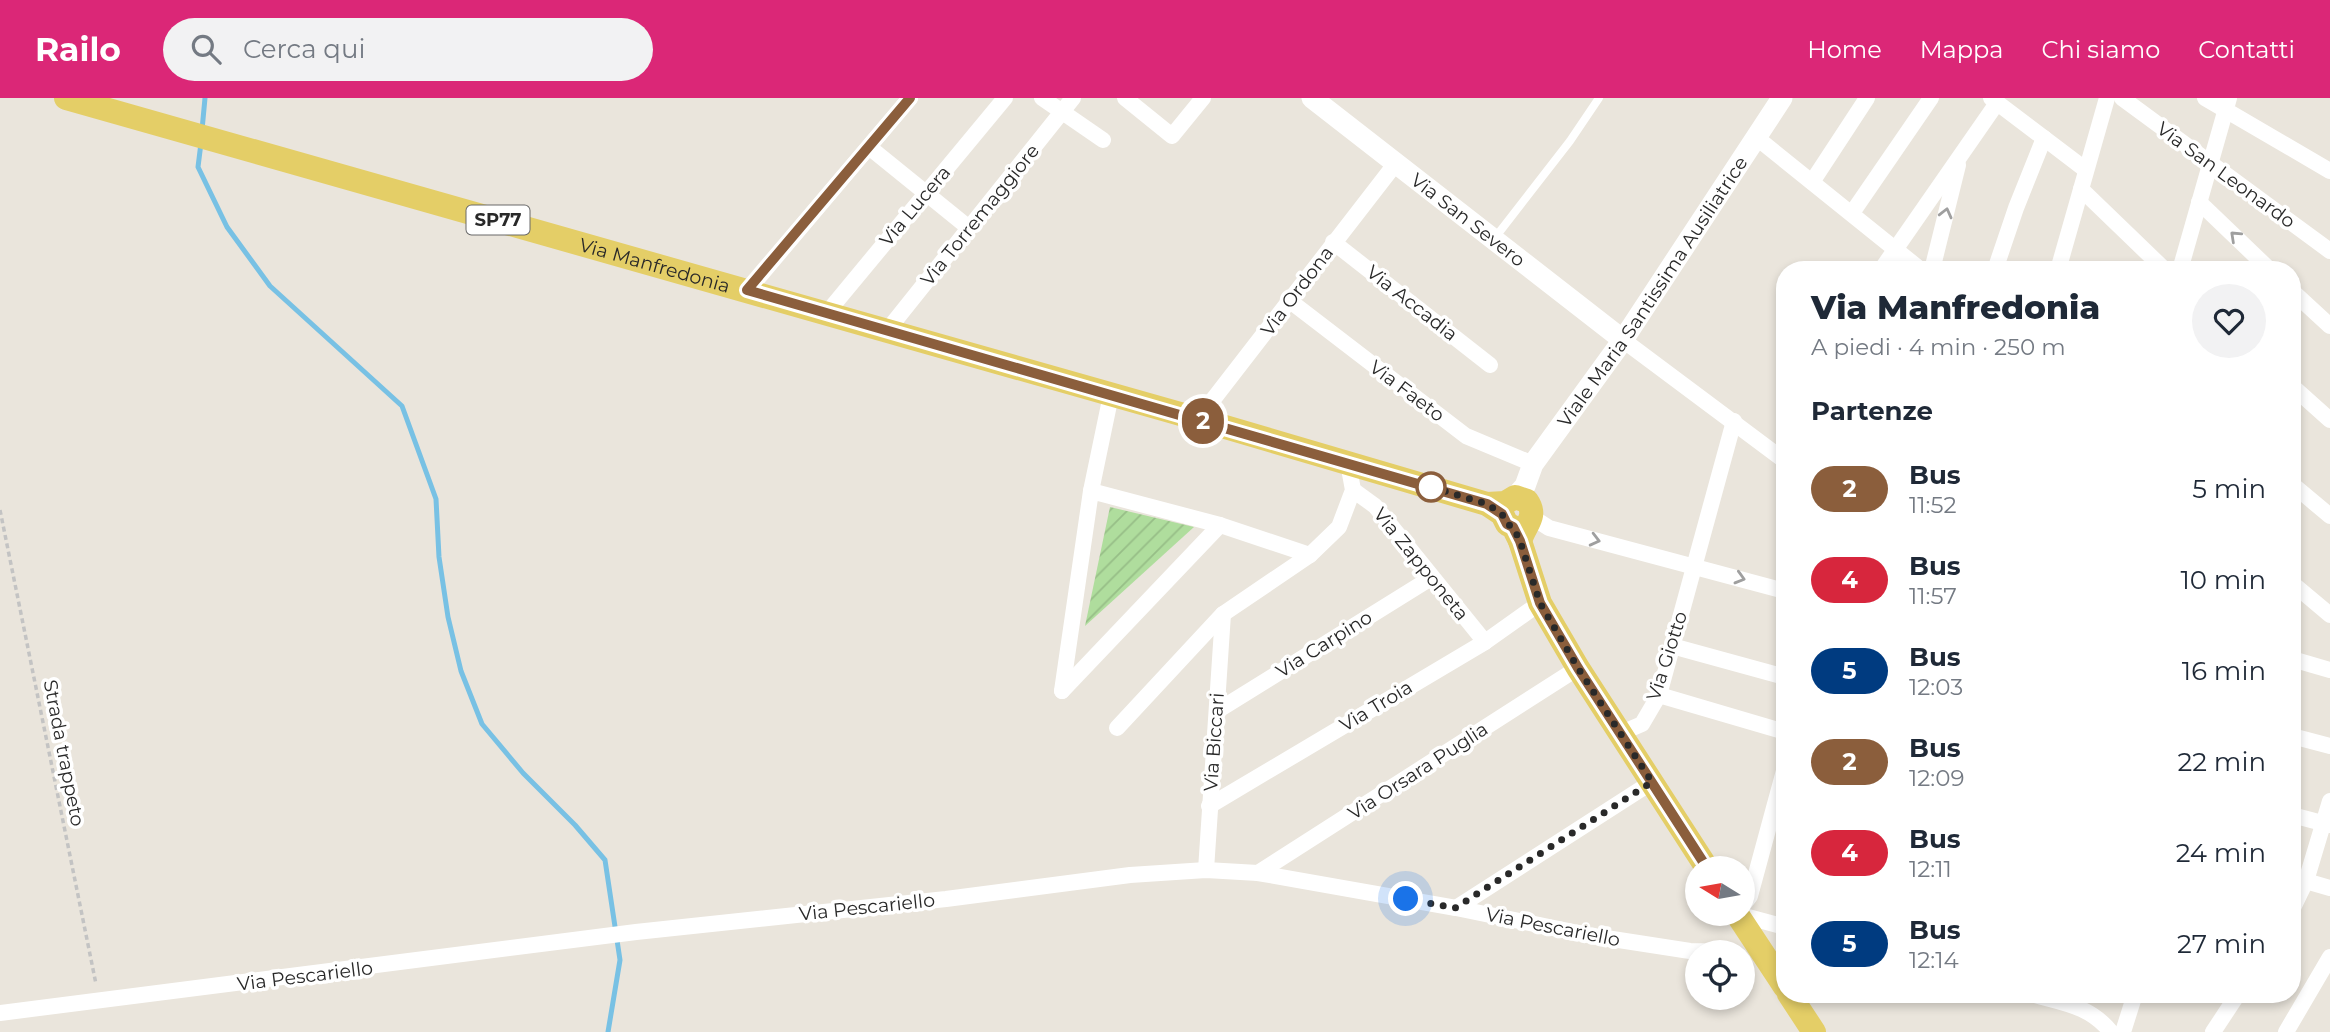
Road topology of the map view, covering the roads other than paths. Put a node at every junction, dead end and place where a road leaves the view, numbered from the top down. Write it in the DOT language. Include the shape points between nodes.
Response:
graph roads {
  1 [pos="66,98"];
  2 [pos="910,98"];
  3 [pos="1005,98"];
  4 [pos="1042,98"];
  5 [pos="1125,98"];
  6 [pos="1203,98"];
  7 [pos="1312,98"];
  8 [pos="1599,98"];
  9 [pos="1782,98"];
  10 [pos="1867,98"];
  11 [pos="1930,98"];
  12 [pos="2106,98"];
  13 [pos="2122,98"];
  14 [pos="2205,98"];
  15 [pos="1994,100"];
  16 [pos="1068,104"];
  17 [pos="2227,105"];
  18 [pos="1757,138"];
  19 [pos="2044,138"];
  20 [pos="1103,140"];
  21 [pos="869,147"];
  22 [pos="1961,156"];
  23 [pos="1396,163"];
  24 [pos="2210,165"];
  25 [pos="2086,170"];
  26 [pos="2330,171"];
  27 [pos="1812,182"];
  28 [pos="2081,189"];
  29 [pos="926,193"];
  30 [pos="2199,202"];
  31 [pos="1852,213"];
  32 [pos="969,228"];
  33 [pos="1494,239"];
  34 [pos="1333,242"];
  35 [pos="1896,248"];
  36 [pos="2329,248"];
  37 [pos="1887,261"];
  38 [pos="1911,261"];
  39 [pos="1934,261"];
  40 [pos="1998,261"];
  41 [pos="2061,261"];
  42 [pos="2156,261"];
  43 [pos="2183,261"];
  44 [pos="2261,261"];
  45 [pos="747,290"];
  46 [pos="2301,299"];
  47 [pos="1290,301"];
  48 [pos="826,314"];
  49 [pos="2330,326"];
  50 [pos="887,332"];
  51 [pos="1623,340"];
  52 [pos="1490,365"];
  53 [pos="2301,394"];
  54 [pos="1111,395"];
  55 [pos="1198,419"];
  56 [pos="2330,420"];
  57 [pos="1734,421"];
  58 [pos="1776,454"];
  59 [pos="1348,463"];
  60 [pos="1533,464"];
  61 [pos="1353,490"];
  62 [pos="1091,491"];
  63 [pos="2301,492"];
  64 [pos="1515,512"];
  65 [pos="2330,516"];
  66 [pos="1220,525"];
  67 [pos="1310,555"];
  68 [pos="1694,565"];
  69 [pos="1431,578"];
  70 [pos="1776,588"];
  71 [pos="2301,591"];
  72 [pos="1540,603"];
  73 [pos="1223,614"];
  74 [pos="2330,615"];
  75 [pos="1485,642"];
  76 [pos="1672,646"];
  77 [pos="2301,662"];
  78 [pos="1578,668"];
  79 [pos="2330,670"];
  80 [pos="1776,675"];
  81 [pos="1658,695"];
  82 [pos="1217,711"];
  83 [pos="1117,728"];
  84 [pos="1776,729"];
  85 [pos="1621,733"];
  86 [pos="2301,738"];
  87 [pos="2330,746"];
  88 [pos="1652,782"];
  89 [pos="2330,801"];
  90 [pos="1209,806"];
  91 [pos="2301,817"];
  92 [pos="2327,824"];
  93 [pos="1776,825"];
  94 [pos="1699,856"];
  95 [pos="1206,870"];
  96 [pos="1258,873"];
  97 [pos="2301,875"];
  98 [pos="2301,880"];
  99 [pos="1755,882"];
  100 [pos="2328,891"];
  101 [pos="1455,908"];
  102 [pos="1755,919"];
  103 [pos="1776,925"];
  104 [pos="1685,950"];
  105 [pos="1755,955"];
  106 [pos="2330,957"];
  107 [pos="1776,977"];
  108 [pos="1795,1003"];
  109 [pos="2063,1003"];
  110 [pos="2132,1003"];
  111 [pos="2232,1003"];
  112 [pos="0,1013"];
  113 [pos="1814,1032"];
  114 [pos="2111,1032"];
  115 [pos="2123,1032"];
  116 [pos="2213,1032"];
  117 [pos="2286,1032"];
  1 -- 45 [label="main road, Via Manfredonia / SP77"];
  2 -- 21 [label="street"];
  3 -- 29 [label="street, Via Lucera"];
  4 -- 16 [label="street"];
  5 -- 6 [label="street" via="1172,136"];
  7 -- 23 [label="main road, Via San Severo"];
  8 -- 33 [label="lane"];
  9 -- 18 [label="main road, Viale Maria Santissima Ausiliatrice"];
  10 -- 27 [label="street"];
  11 -- 31 [label="street"];
  12 -- 25 [label="street"];
  13 -- 24 [label="street, Via San Leonardo"];
  14 -- 17 [label="street"];
  15 -- 19 [label="street"];
  15 -- 22 [label="street"];
  16 -- 20 [label="street"];
  16 -- 32 [label="street, Via Torremaggiore"];
  17 -- 24 [label="street"];
  17 -- 26 [label="street"];
  18 -- 27 [label="street"];
  18 -- 51 [label="main road, Viale Maria Santissima Ausiliatrice"];
  19 -- 25 [label="street"];
  19 -- 40 [label="street"];
  21 -- 29 [label="street"];
  21 -- 45 [label="street"];
  22 -- 35 [label="street"];
  39 -- 22 [label="street, one-way"];
  23 -- 33 [label="main road, Via San Severo"];
  23 -- 34 [label="street, Via Ordona"];
  24 -- 30 [label="street"];
  24 -- 36 [label="street, Via San Leonardo"];
  25 -- 28 [label="street"];
  27 -- 31 [label="street"];
  28 -- 41 [label="street"];
  28 -- 42 [label="street"];
  29 -- 32 [label="street"];
  29 -- 48 [label="street, Via Lucera"];
  30 -- 43 [label="street"];
  44 -- 30 [label="street, one-way"];
  31 -- 35 [label="street"];
  32 -- 50 [label="street, Via Torremaggiore"];
  33 -- 51 [label="main road, Via San Severo"];
  34 -- 47 [label="street, Via Ordona"];
  34 -- 52 [label="street, Via Accadia"];
  35 -- 37 [label="street"];
  35 -- 38 [label="street"];
  45 -- 48 [label="main road, Via Manfredonia / SP77"];
  46 -- 49 [label="street"];
  47 -- 55 [label="street, Via Ordona"];
  47 -- 60 [label="street, Via Faeto" via="1466,436"];
  48 -- 50 [label="main road, Via Manfredonia / SP77"];
  50 -- 54 [label="main road, Via Manfredonia / SP77"];
  51 -- 57 [label="street"];
  51 -- 60 [label="main road, Viale Maria Santissima Ausiliatrice"];
  53 -- 56 [label="street"];
  54 -- 55 [label="main road, Via Manfredonia / SP77"];
  54 -- 62 [label="street"];
  55 -- 59 [label="main road, Via Manfredonia / SP77"];
  57 -- 58 [label="street"];
  57 -- 68 [label="street, Via Giotto"];
  59 -- 61 [label="street"];
  59 -- 64 [label="main road, Via Manfredonia / SP77"];
  60 -- 64 [label="main road, Viale Maria Santissima Ausiliatrice"];
  61 -- 67 [label="street" via="1339,527"];
  61 -- 69 [label="street, Via Zapponeta" via="1375,506"];
  62 -- 66 [label="street"];
  62 -- 66 [label="street" via="1062,691"];
  63 -- 65 [label="street"];
  64 -- 68 [label="street, one-way" via="1549,528"];
  64 -- 72 [label="main road"];
  66 -- 67 [label="street"];
  67 -- 73 [label="street"];
  68 -- 70 [label="street, one-way"];
  68 -- 76 [label="street, Via Giotto"];
  69 -- 75 [label="street, Via Zapponeta"];
  69 -- 82 [label="street, Via Carpino"];
  71 -- 74 [label="street"];
  72 -- 75 [label="street, Via Troia"];
  72 -- 78 [label="main road"];
  73 -- 82 [label="street, Via Biccari"];
  73 -- 83 [label="street"];
  75 -- 90 [label="street, Via Troia"];
  76 -- 80 [label="street"];
  76 -- 81 [label="street, Via Giotto"];
  77 -- 79 [label="street"];
  78 -- 85 [label="main road"];
  78 -- 96 [label="street, Via Orsara Puglia"];
  81 -- 84 [label="street"];
  81 -- 85 [label="street, Via Giotto" via="1642,724"];
  82 -- 90 [label="street, Via Biccari"];
  85 -- 88 [label="main road"];
  86 -- 87 [label="street"];
  88 -- 94 [label="main road"];
  88 -- 101 [label="street"];
  89 -- 92 [label="street"];
  90 -- 95 [label="street, Via Biccari"];
  91 -- 92 [label="street"];
  92 -- 97 [label="street"];
  93 -- 99 [label="street"];
  95 -- 96 [label="street, Via Pescariello"];
  95 -- 112 [label="street, Via Pescariello" via="636,932"];
  96 -- 101 [label="street, Via Pescariello"];
  98 -- 100 [label="street"];
  101 -- 104 [label="street, Via Pescariello"];
  102 -- 103 [label="street"];
  105 -- 107 [label="main road"];
  106 -- 117 [label="street"];
  108 -- 113 [label="main road"];
  109 -- 114 [label="street" via="2084,1009"];
  110 -- 115 [label="street"];
  111 -- 116 [label="street"];
}
